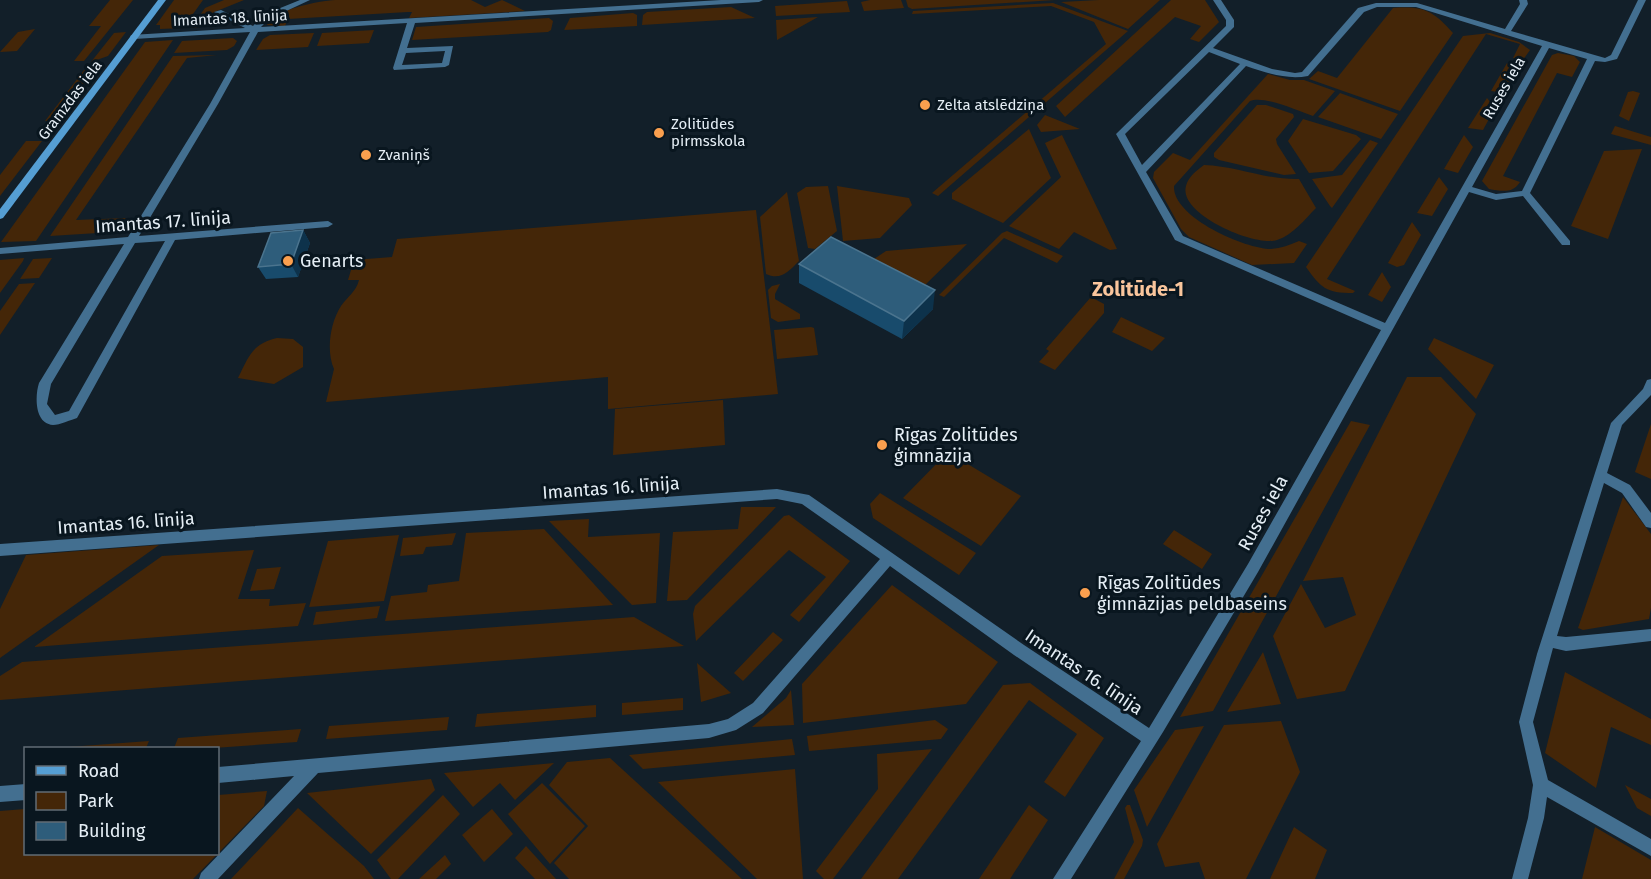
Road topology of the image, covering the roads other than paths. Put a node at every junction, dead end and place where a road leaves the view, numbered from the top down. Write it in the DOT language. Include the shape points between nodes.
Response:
graph roads {
  1 [pos="162,0"];
  2 [pos="306,0"];
  3 [pos="759,0"];
  4 [pos="1217,0"];
  5 [pos="1523,0"];
  6 [pos="1642,0"];
  7 [pos="721,1"];
  8 [pos="218,12"];
  9 [pos="412,21"];
  10 [pos="256,30"];
  11 [pos="1507,32"];
  12 [pos="134,37"];
  13 [pos="1547,45"];
  14 [pos="1207,49"];
  15 [pos="402,51"];
  16 [pos="1592,58"];
  17 [pos="1246,62"];
  18 [pos="1142,172"];
  19 [pos="1466,188"];
  20 [pos="1525,193"];
  21 [pos="0,216"];
  22 [pos="328,225"];
  23 [pos="172,237"];
  24 [pos="132,241"];
  25 [pos="1566,243"];
  26 [pos="0,251"];
  27 [pos="1388,328"];
  28 [pos="1651,383"];
  29 [pos="1645,401"];
  30 [pos="1600,475"];
  31 [pos="1651,523"];
  32 [pos="0,550"];
  33 [pos="889,558"];
  34 [pos="1651,635"];
  35 [pos="1548,641"];
  36 [pos="1150,738"];
  37 [pos="314,766"];
  38 [pos="219,775"];
  39 [pos="1541,785"];
  40 [pos="24,792"];
  41 [pos="0,794"];
  42 [pos="1651,848"];
  43 [pos="207,879"];
  44 [pos="1061,879"];
  45 [pos="1520,879"];
  1 -- 12 [label="street, Gramzdas iela"];
  2 -- 10 [label="street" via="266,17"];
  3 -- 7 [label="street, Imantas 18. līnija"];
  4 -- 14 [label="street" via="1231,24"];
  5 -- 11 [label="street"];
  6 -- 16 [label="street" via="1614,57"];
  7 -- 9 [label="street, Imantas 18. līnija"];
  8 -- 10 [label="street, Imantas 18. līnija"];
  9 -- 10 [label="street, Imantas 18. līnija"];
  9 -- 15 [label="street"];
  10 -- 12 [label="street, Imantas 18. līnija"];
  10 -- 24 [label="street"];
  11 -- 13 [label="street"];
  11 -- 17 [label="street" via="1417,6 1376,5 1361,10 1305,74 1287,75"];
  12 -- 21 [label="street, Gramzdas iela"];
  13 -- 16 [label="street, Ruses iela"];
  13 -- 19 [label="street, Ruses iela"];
  14 -- 17 [label="street"];
  14 -- 18 [label="street" via="1120,134"];
  15 -- 15 [label="street" via="426,50 450,48 446,65 397,68"];
  16 -- 20 [label="street"];
  17 -- 18 [label="street"];
  18 -- 27 [label="street" via="1179,238 1185,242"];
  19 -- 20 [label="street" via="1496,197"];
  19 -- 27 [label="street, Ruses iela"];
  20 -- 25 [label="street"];
  22 -- 23 [label="street, Imantas 17. līnija"];
  23 -- 24 [label="street, Imantas 17. līnija"];
  23 -- 24 [label="street" via="73,415 53,420 40,405 40,395"];
  24 -- 26 [label="street, Imantas 17. līnija"];
  27 -- 36 [label="street, Ruses iela" via="1253,568"];
  28 -- 29 [label="street"];
  29 -- 30 [label="street" via="1617,423"];
  30 -- 31 [label="street" via="1626,489"];
  30 -- 35 [label="street"];
  32 -- 33 [label="street, Imantas 16. līnija" via="777,494 805,499"];
  33 -- 36 [label="street, Imantas 16. līnija"];
  33 -- 37 [label="street" via="758,708 731,725 709,731"];
  34 -- 35 [label="street" via="1566,644"];
  35 -- 39 [label="street" via="1526,722"];
  36 -- 44 [label="street, Ruses iela"];
  37 -- 38 [label="street"];
  37 -- 43 [label="street"];
  39 -- 42 [label="street"];
  39 -- 45 [label="street"];
  40 -- 41 [label="street"];
}
